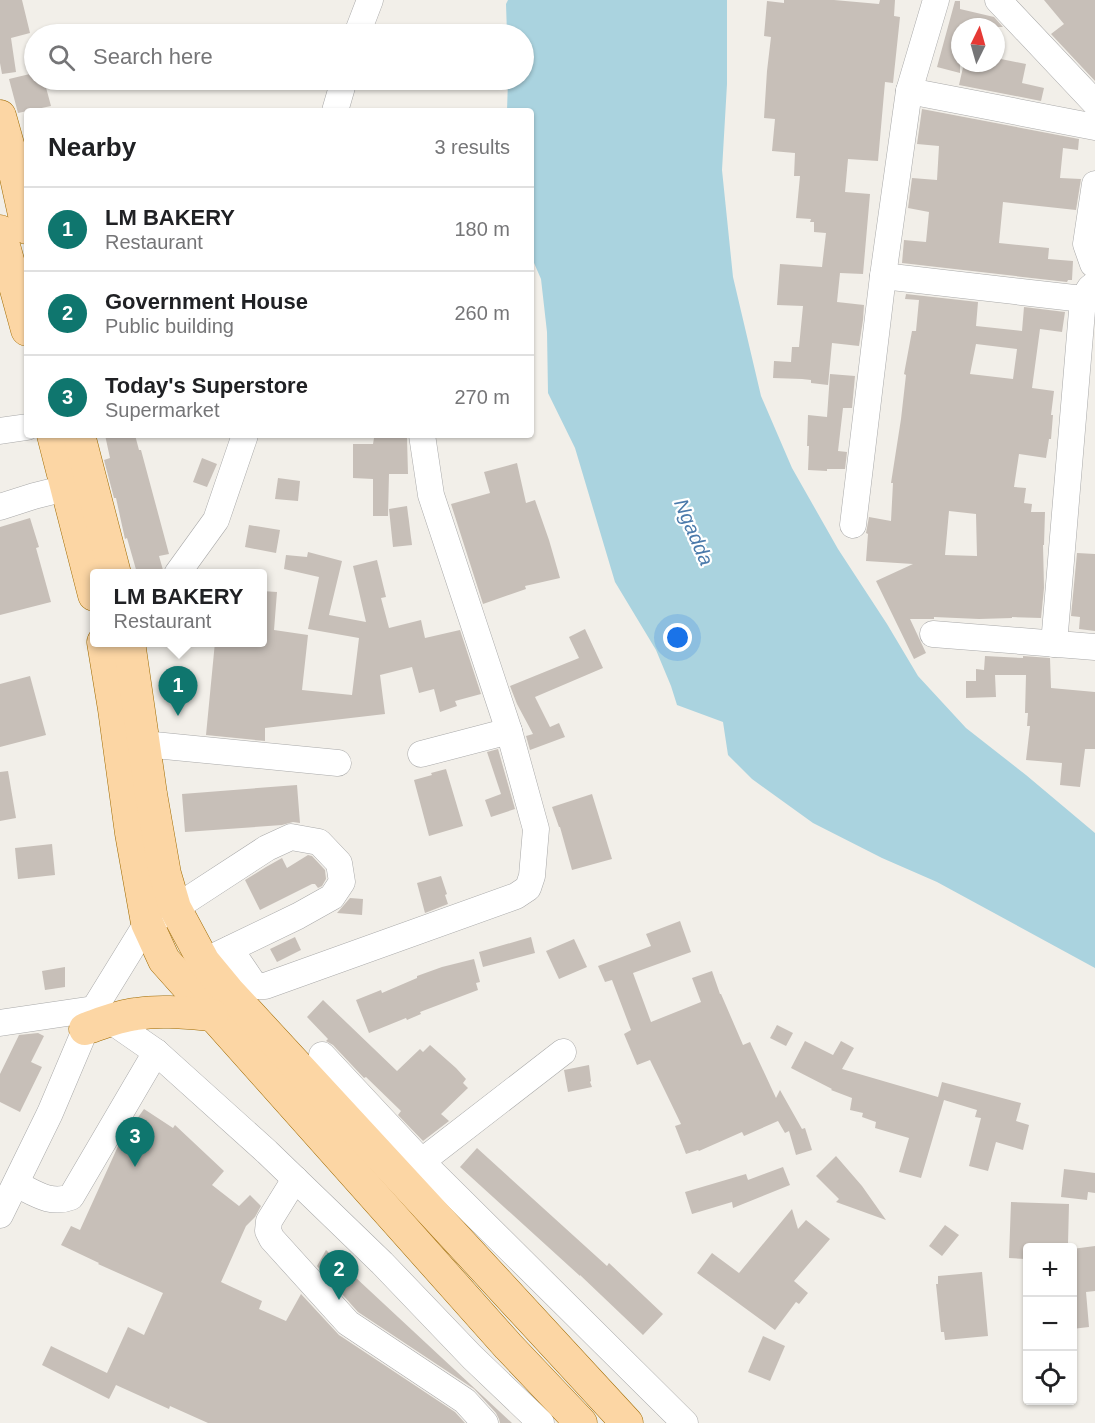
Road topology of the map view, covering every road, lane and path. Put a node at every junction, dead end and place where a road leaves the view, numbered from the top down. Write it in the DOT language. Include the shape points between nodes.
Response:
graph roads {
  1 [pos="370,0"];
  2 [pos="936,0"];
  3 [pos="998,0"];
  4 [pos="361,24"];
  5 [pos="341,90"];
  6 [pos="909,91"];
  7 [pos="1095,103"];
  8 [pos="336,108"];
  9 [pos="0,116"];
  10 [pos="1095,127"];
  11 [pos="1095,184"];
  12 [pos="24,214"];
  13 [pos="0,231"];
  14 [pos="1095,265"];
  15 [pos="883,276"];
  16 [pos="1089,292"];
  17 [pos="24,319"];
  18 [pos="24,427"];
  19 [pos="0,431"];
  20 [pos="54,438"];
  21 [pos="80,438"];
  22 [pos="244,438"];
  23 [pos="422,438"];
  24 [pos="66,488"];
  25 [pos="0,507"];
  26 [pos="853,525"];
  27 [pos="114,569"];
  28 [pos="180,569"];
  29 [pos="90,580"];
  30 [pos="933,634"];
  31 [pos="1054,644"];
  32 [pos="104,647"];
  33 [pos="130,647"];
  34 [pos="1095,647"];
  35 [pos="509,731"];
  36 [pos="144,744"];
  37 [pos="421,754"];
  38 [pos="338,763"];
  39 [pos="175,908"];
  40 [pos="147,923"];
  41 [pos="217,955"];
  42 [pos="212,1015"];
  43 [pos="96,1019"];
  44 [pos="0,1023"];
  45 [pos="156,1052"];
  46 [pos="563,1052"];
  47 [pos="322,1055"];
  48 [pos="411,1170"];
  49 [pos="295,1179"];
  50 [pos="16,1184"];
  51 [pos="0,1215"];
  52 [pos="485,1423"];
  53 [pos="541,1423"];
  54 [pos="581,1423"];
  55 [pos="627,1423"];
  56 [pos="686,1423"];
  1 -- 4 [label="street"];
  2 -- 6 [label="street"];
  3 -- 7 [label="street"];
  5 -- 8 [label="street"];
  6 -- 10 [label="street"];
  6 -- 15 [label="street"];
  9 -- 12 [label="main road"];
  11 -- 14 [label="street" via="1086,244"];
  13 -- 17 [label="main road"];
  15 -- 16 [label="street"];
  15 -- 26 [label="street"];
  16 -- 31 [label="street"];
  18 -- 19 [label="street"];
  20 -- 24 [label="main road"];
  21 -- 27 [label="main road"];
  22 -- 28 [label="street" via="216,520"];
  23 -- 35 [label="street" via="431,495"];
  24 -- 25 [label="street"];
  24 -- 29 [label="main road"];
  30 -- 31 [label="street"];
  31 -- 34 [label="street"];
  32 -- 40 [label="main road"];
  33 -- 36 [label="main road"];
  35 -- 37 [label="street"];
  35 -- 41 [label="street" via="536,829 528,888 516,896 266,986 256,986"];
  36 -- 38 [label="street"];
  36 -- 39 [label="main road" via="165,874"];
  39 -- 40 [label="street"];
  39 -- 41 [label="main road"];
  39 -- 41 [label="street" via="267,848 291,837 319,842 339,863 342,882 332,897"];
  40 -- 42 [label="main road" via="164,960"];
  40 -- 43 [label="street"];
  41 -- 48 [label="main road" via="236,999"];
  42 -- 43 [label="main road" via="159,1012"];
  42 -- 54 [label="main road"];
  43 -- 44 [label="street"];
  43 -- 45 [label="street"];
  43 -- 50 [label="street"];
  45 -- 49 [label="street"];
  45 -- 50 [label="street" via="71,1197 50,1200"];
  46 -- 48 [label="street"];
  47 -- 48 [label="street"];
  48 -- 55 [label="main road"];
  48 -- 56 [label="street"];
  49 -- 52 [label="street" via="269,1221 272,1239 348,1323 465,1401"];
  49 -- 53 [label="street"];
  50 -- 51 [label="street"];
}
